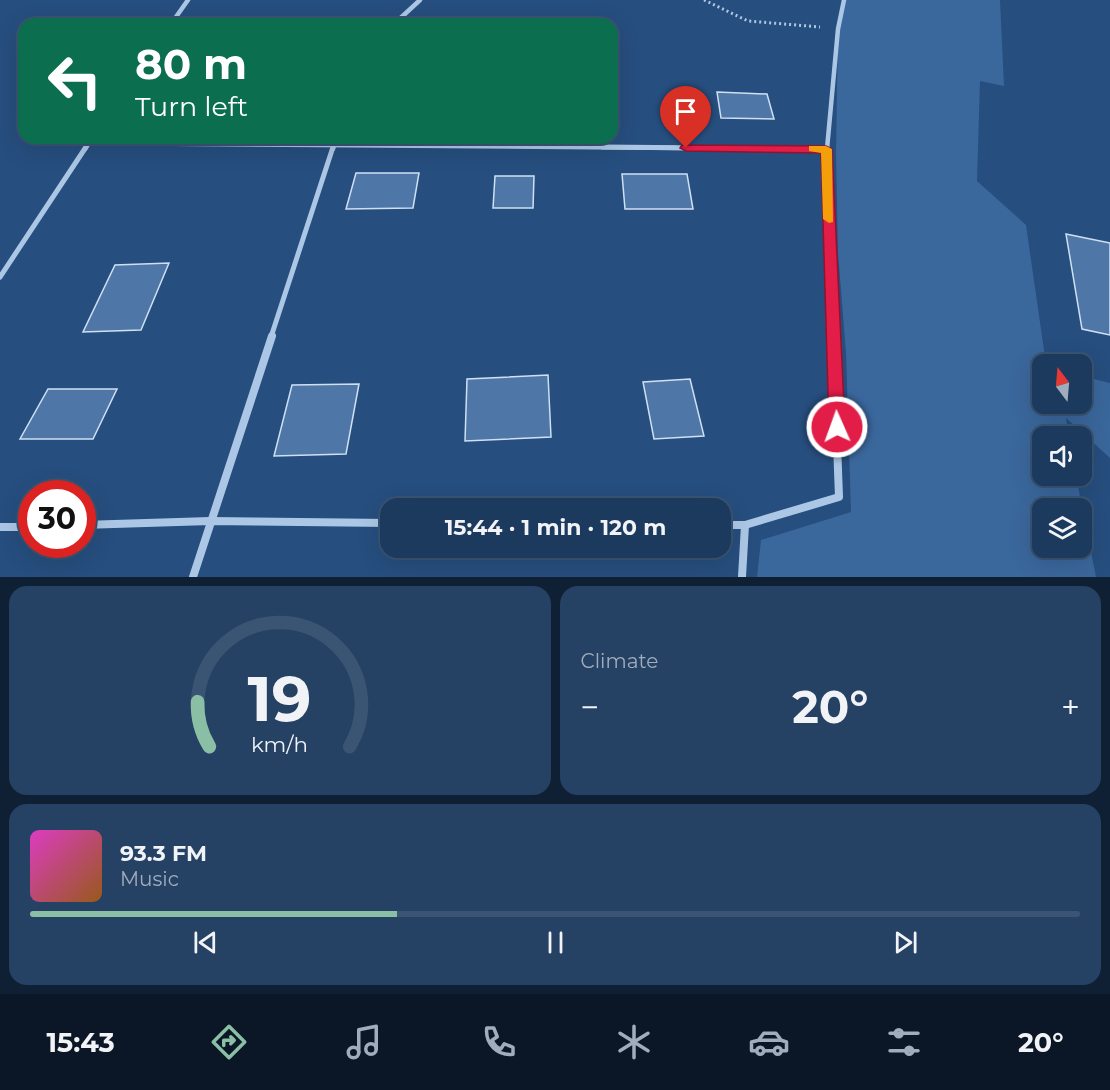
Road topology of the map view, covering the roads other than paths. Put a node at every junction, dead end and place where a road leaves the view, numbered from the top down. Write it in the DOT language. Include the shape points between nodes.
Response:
graph roads {
  1 [pos="188,0"];
  2 [pos="420,0"];
  3 [pos="844,0"];
  4 [pos="175,18"];
  5 [pos="400,18"];
  6 [pos="87,144"];
  7 [pos="334,144"];
  8 [pos="519,144"];
  9 [pos="826,149"];
  10 [pos="0,277"];
  11 [pos="210,522"];
  12 [pos="380,523"];
  13 [pos="96,525"];
  14 [pos="731,525"];
  15 [pos="745,525"];
  16 [pos="18,526"];
  17 [pos="0,527"];
  18 [pos="193,577"];
  19 [pos="742,577"];
  1 -- 4 [label="street"];
  2 -- 5 [label="street"];
  3 -- 9 [label="street"];
  6 -- 10 [label="street"];
  7 -- 11 [label="street"];
  8 -- 9 [label="street"];
  9 -- 15 [label="street" via="839,496"];
  11 -- 12 [label="street"];
  11 -- 13 [label="street"];
  11 -- 18 [label="street"];
  14 -- 15 [label="street"];
  15 -- 19 [label="street"];
  16 -- 17 [label="street"];
}
